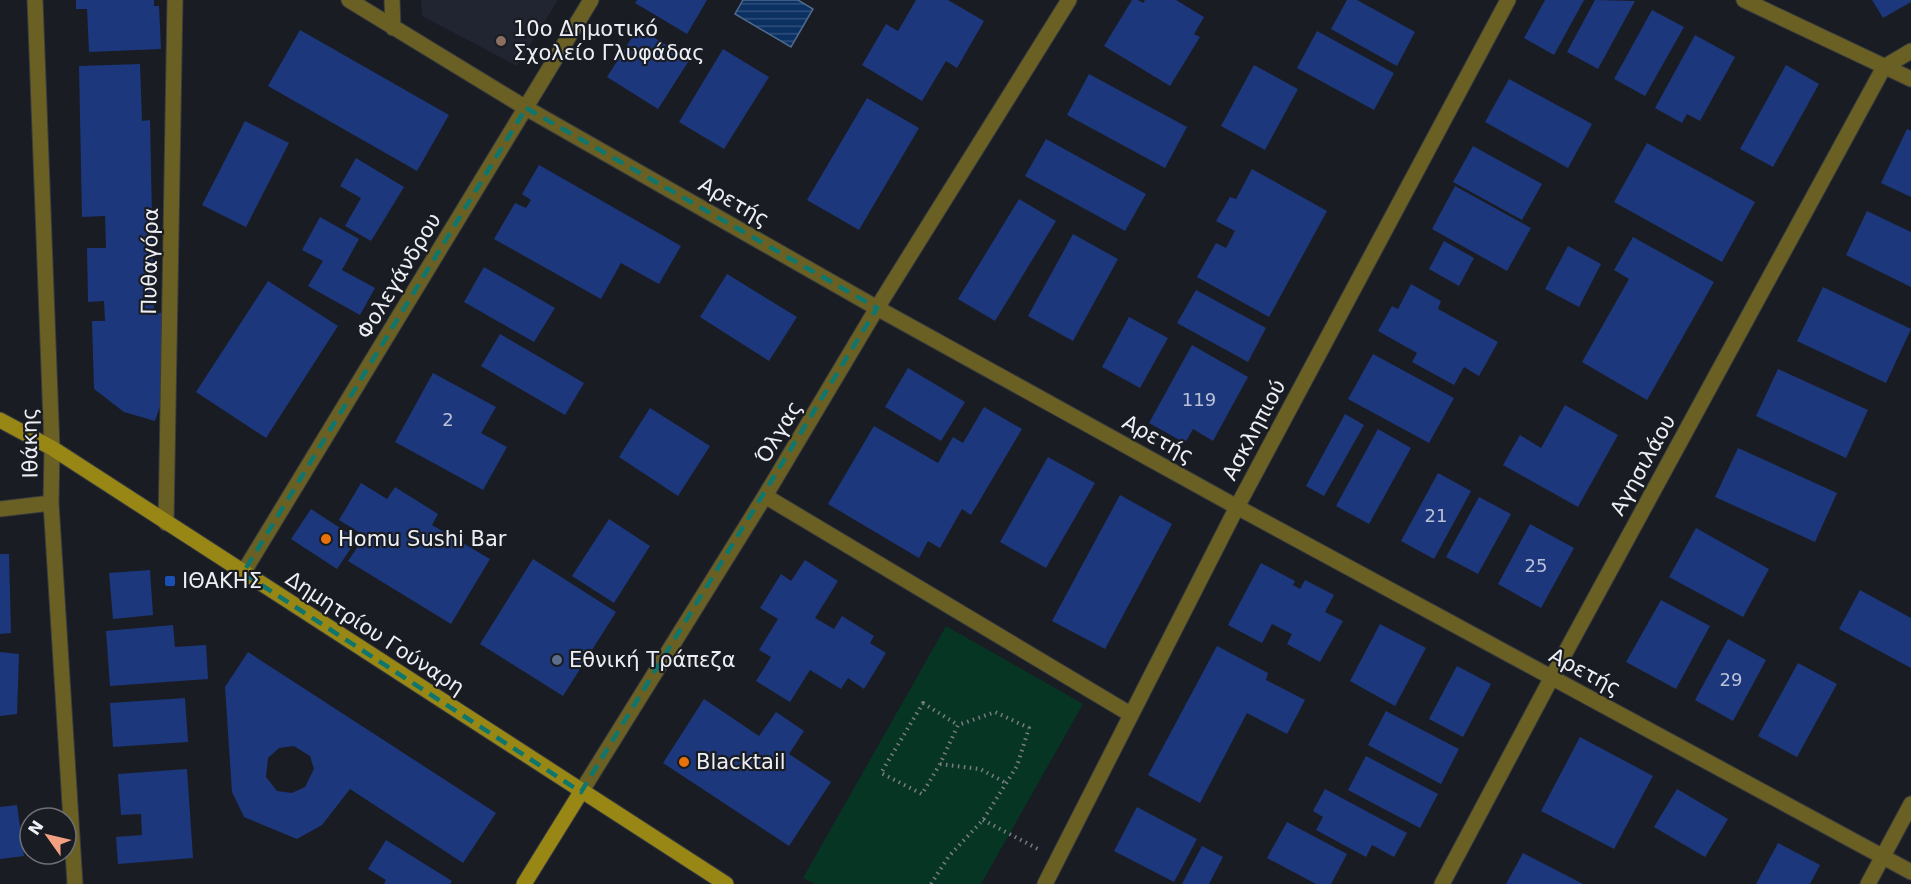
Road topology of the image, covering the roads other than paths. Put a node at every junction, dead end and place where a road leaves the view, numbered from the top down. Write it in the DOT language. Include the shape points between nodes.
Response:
graph roads {
  1 [pos="34,0"];
  2 [pos="175,0"];
  3 [pos="349,0"];
  4 [pos="392,0"];
  5 [pos="591,0"];
  6 [pos="1069,0"];
  7 [pos="1508,0"];
  8 [pos="1744,0"];
  9 [pos="393,28"];
  10 [pos="1911,51"];
  11 [pos="1884,67"];
  12 [pos="1911,79"];
  13 [pos="526,108"];
  14 [pos="877,308"];
  15 [pos="0,420"];
  16 [pos="52,448"];
  17 [pos="765,496"];
  18 [pos="51,502"];
  19 [pos="1237,507"];
  20 [pos="0,509"];
  21 [pos="166,523"];
  22 [pos="243,573"];
  23 [pos="1552,677"];
  24 [pos="1130,714"];
  25 [pos="581,792"];
  26 [pos="1911,804"];
  27 [pos="1882,857"];
  28 [pos="1911,872"];
  29 [pos="75,884"];
  30 [pos="524,884"];
  31 [pos="726,884"];
  32 [pos="1045,884"];
  33 [pos="1442,884"];
  34 [pos="1868,884"];
  1 -- 16 [label="street, Ιθάκης"];
  2 -- 21 [label="street, Πυθαγόρα"];
  3 -- 9 [label="street, Αρετής"];
  4 -- 9 [label="street"];
  5 -- 13 [label="street, Φολεγάνδρου"];
  6 -- 14 [label="street, Όλγας"];
  7 -- 19 [label="street, Ασκληπιού"];
  8 -- 11 [label="street"];
  9 -- 13 [label="street, Αρετής"];
  10 -- 11 [label="street"];
  11 -- 12 [label="street"];
  11 -- 23 [label="street, Αγησιλάου"];
  13 -- 14 [label="street, Αρετής"];
  13 -- 22 [label="street, Φολεγάνδρου"];
  14 -- 17 [label="street, Όλγας"];
  14 -- 19 [label="street, Αρετής"];
  15 -- 16 [label="main road, Δημητρίου Γούναρη"];
  16 -- 18 [label="street, Ιθάκης"];
  16 -- 21 [label="main road, Δημητρίου Γούναρη"];
  17 -- 24 [label="street"];
  17 -- 25 [label="street, Όλγας"];
  18 -- 20 [label="street"];
  18 -- 29 [label="street, Ιθάκης"];
  19 -- 23 [label="street, Αρετής"];
  19 -- 24 [label="street, Ασκληπιού"];
  21 -- 22 [label="main road, Δημητρίου Γούναρη"];
  22 -- 25 [label="main road, Δημητρίου Γούναρη"];
  23 -- 27 [label="street, Αρετής"];
  23 -- 33 [label="street, Αγησιλάου"];
  24 -- 32 [label="street, Ασκληπιού"];
  25 -- 30 [label="main road, Όλγας"];
  25 -- 31 [label="main road, Δημητρίου Γούναρη"];
  26 -- 27 [label="street"];
  27 -- 28 [label="street, Αρετής"];
  27 -- 34 [label="street"];
}
